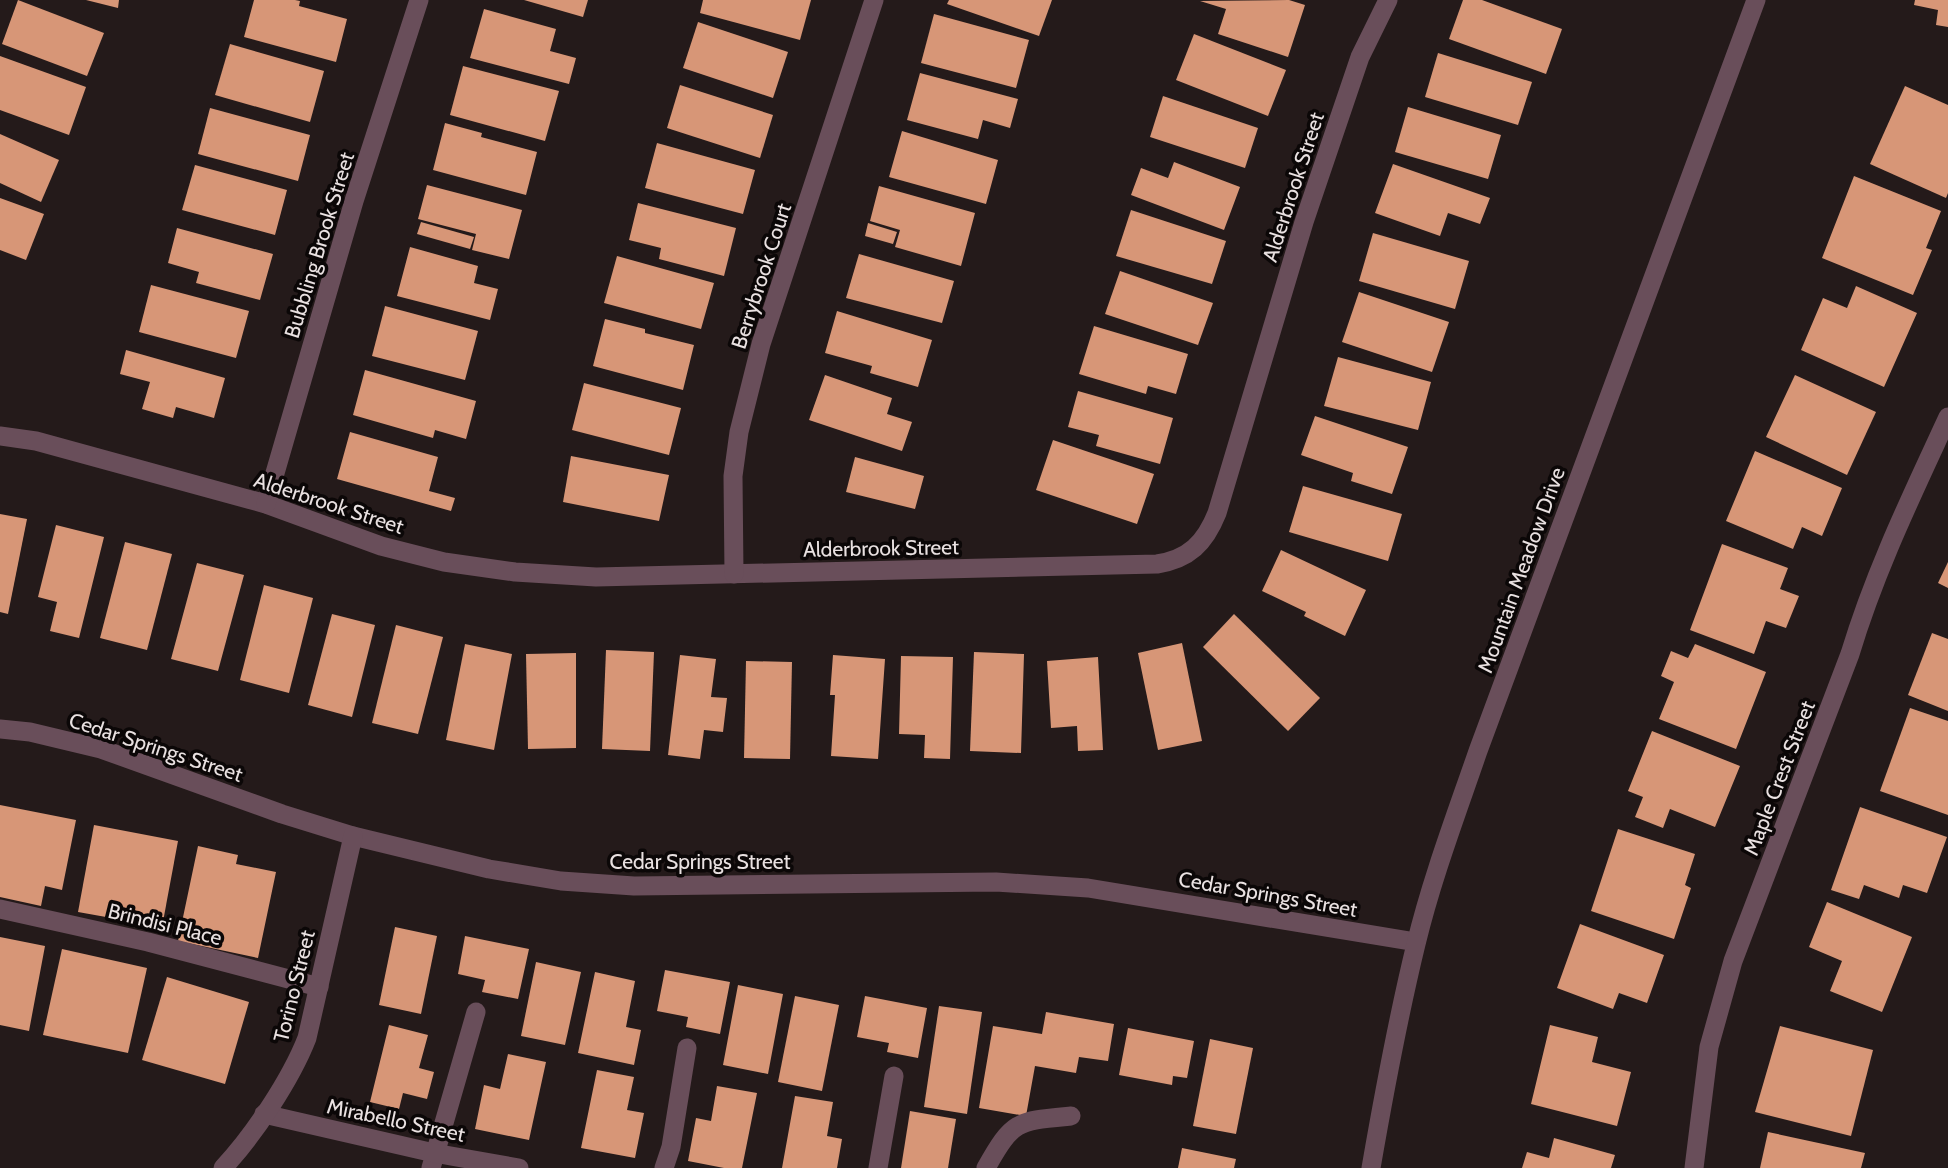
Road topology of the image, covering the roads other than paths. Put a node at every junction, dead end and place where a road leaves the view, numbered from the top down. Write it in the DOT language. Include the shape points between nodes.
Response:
graph roads {
  1 [pos="419,0"];
  2 [pos="874,0"];
  3 [pos="1388,0"];
  4 [pos="1756,0"];
  5 [pos="1948,417"];
  6 [pos="0,436"];
  7 [pos="266,504"];
  8 [pos="734,574"];
  9 [pos="0,729"];
  10 [pos="353,836"];
  11 [pos="0,909"];
  12 [pos="1416,942"];
  13 [pos="319,987"];
  14 [pos="476,1012"];
  15 [pos="687,1048"];
  16 [pos="894,1076"];
  17 [pos="264,1114"];
  18 [pos="1071,1116"];
  19 [pos="433,1161"];
  20 [pos="223,1168"];
  21 [pos="519,1168"];
  22 [pos="664,1168"];
  23 [pos="878,1168"];
  24 [pos="986,1168"];
  25 [pos="1371,1168"];
  26 [pos="1694,1168"];
  1 -- 7 [label="street, Bubbling Brook Street" via="354,201"];
  2 -- 8 [label="street, Berrybrook Court" via="761,344 739,432 733,476"];
  3 -- 8 [label="street, Alderbrook Street" via="1360,57 1304,222 1217,513 1193,551 1157,564"];
  4 -- 12 [label="street, Mountain Meadow Drive" via="1478,751"];
  5 -- 26 [label="street, Maple Crest Street" via="1891,540 1733,961 1709,1047"];
  6 -- 7 [label="street, Alderbrook Street" via="36,441"];
  7 -- 8 [label="street, Alderbrook Street" via="444,562 596,577"];
  9 -- 10 [label="street, Cedar Springs Street" via="101,749"];
  10 -- 12 [label="street, Cedar Springs Street" via="561,881 634,886 996,882 1088,888"];
  10 -- 13 [label="street, Torino Street"];
  11 -- 13 [label="street, Brindisi Place"];
  12 -- 25 [label="street, Mountain Meadow Drive"];
  13 -- 17 [label="street, Torino Street" via="298,1059"];
  14 -- 19 [label="street"];
  15 -- 22 [label="street"];
  16 -- 23 [label="street"];
  17 -- 19 [label="street, Mirabello Street"];
  17 -- 20 [label="street, Torino Street"];
  18 -- 24 [label="street" via="1018,1125 1005,1136"];
  19 -- 21 [label="street, Mirabello Street"];
}
